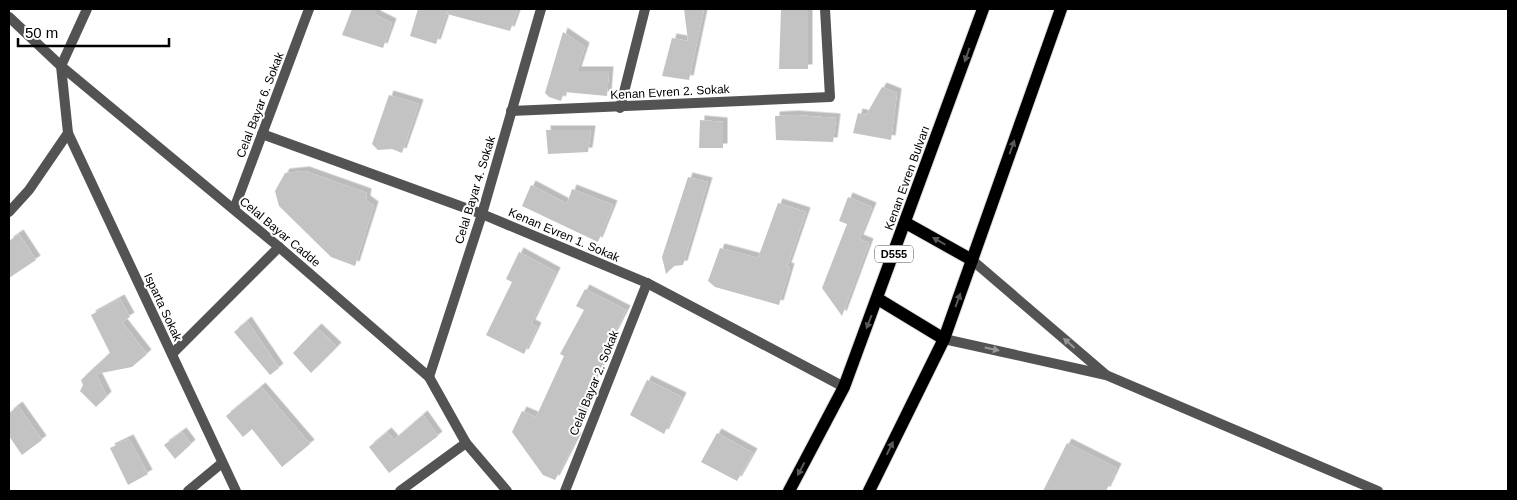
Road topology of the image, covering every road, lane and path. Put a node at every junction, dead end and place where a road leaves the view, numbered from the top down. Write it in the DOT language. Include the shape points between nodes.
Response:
graph roads {
  1 [pos="87,9"];
  2 [pos="309,9"];
  3 [pos="541,9"];
  4 [pos="645,9"];
  5 [pos="825,9"];
  6 [pos="983,9"];
  7 [pos="1061,9"];
  8 [pos="9,17"];
  9 [pos="61,66"];
  10 [pos="620,108"];
  11 [pos="512,111"];
  12 [pos="68,134"];
  13 [pos="262,134"];
  14 [pos="234,210"];
  15 [pos="9,212"];
  16 [pos="482,214"];
  17 [pos="906,222"];
  18 [pos="280,247"];
  19 [pos="972,260"];
  20 [pos="647,283"];
  21 [pos="878,299"];
  22 [pos="944,339"];
  23 [pos="172,354"];
  24 [pos="1106,375"];
  25 [pos="430,377"];
  26 [pos="844,387"];
  27 [pos="466,443"];
  28 [pos="222,463"];
  29 [pos="188,491"];
  30 [pos="236,491"];
  31 [pos="400,491"];
  32 [pos="507,491"];
  33 [pos="564,491"];
  34 [pos="789,491"];
  35 [pos="869,491"];
  36 [pos="1378,491"];
  1 -- 9 [label="street"];
  2 -- 13 [label="street, Celal Bayar 6. Sokak"];
  3 -- 11 [label="street, Celal Bayar 4. Sokak"];
  4 -- 10 [label="street"];
  5 -- 10 [label="street, Kenan Evren 2. Sokak" via="830,97"];
  6 -- 17 [label="main road, Kenan Evren Bulvarı / D555, one-way"];
  19 -- 7 [label="main road, one-way"];
  8 -- 9 [label="street, Celal Bayar Cadde"];
  9 -- 12 [label="street, Isparta Sokak"];
  9 -- 14 [label="street, Celal Bayar Cadde"];
  10 -- 11 [label="street, Kenan Evren 2. Sokak"];
  11 -- 16 [label="street, Celal Bayar 4. Sokak"];
  12 -- 15 [label="street" via="29,190"];
  12 -- 23 [label="street, Isparta Sokak"];
  13 -- 14 [label="street, Celal Bayar 6. Sokak"];
  13 -- 16 [label="street, Kenan Evren 1. Sokak"];
  14 -- 18 [label="street, Celal Bayar Cadde"];
  16 -- 20 [label="street, Kenan Evren 1. Sokak"];
  16 -- 25 [label="street, Celal Bayar 4. Sokak"];
  19 -- 17 [label="main road, one-way"];
  17 -- 21 [label="main road, Kenan Evren Bulvarı / D555"];
  18 -- 23 [label="street"];
  18 -- 25 [label="street, Celal Bayar Cadde"];
  22 -- 19 [label="main road, one-way"];
  24 -- 19 [label="street, one-way"];
  20 -- 26 [label="street, Kenan Evren 1. Sokak"];
  20 -- 33 [label="street, Celal Bayar 2. Sokak"];
  21 -- 22 [label="main road"];
  21 -- 26 [label="main road, Kenan Evren Bulvarı / D555, one-way"];
  22 -- 24 [label="street, one-way"];
  35 -- 22 [label="main road, one-way"];
  23 -- 28 [label="street, Isparta Sokak"];
  24 -- 36 [label="street"];
  25 -- 27 [label="street, Celal Bayar Cadde"];
  26 -- 34 [label="main road, Kenan Evren Bulvarı / D555, one-way"];
  27 -- 31 [label="street"];
  27 -- 32 [label="street, Celal Bayar Cadde"];
  28 -- 29 [label="street"];
  28 -- 30 [label="street, Isparta Sokak"];
}
